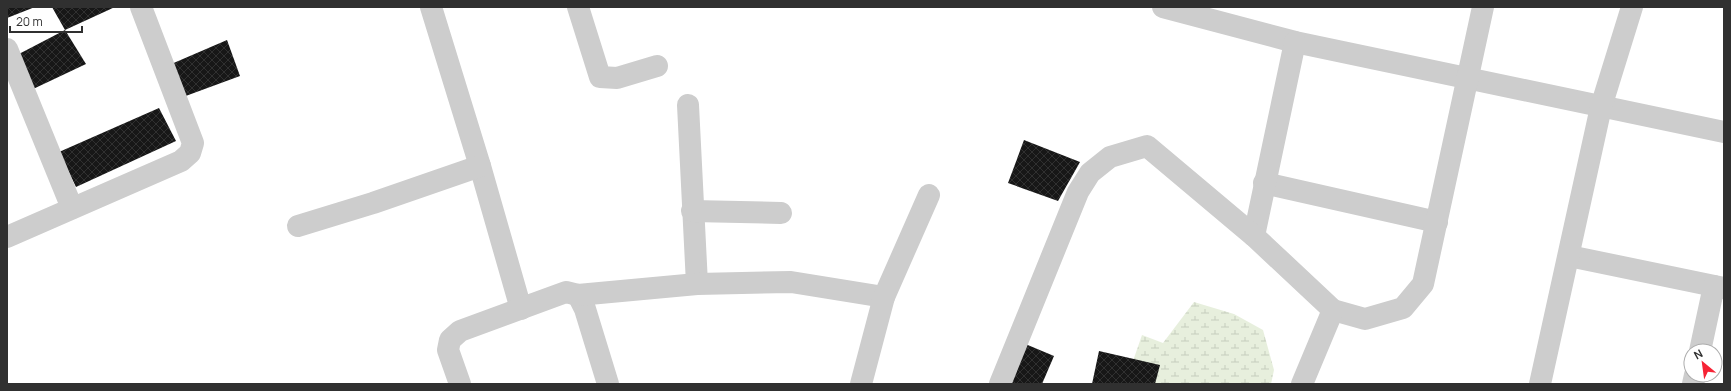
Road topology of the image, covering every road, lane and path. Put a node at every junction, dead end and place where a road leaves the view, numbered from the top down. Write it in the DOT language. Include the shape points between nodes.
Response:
graph roads {
  1 [pos="141,7"];
  2 [pos="431,7"];
  3 [pos="578,7"];
  4 [pos="1163,7"];
  5 [pos="1483,7"];
  6 [pos="1632,7"];
  7 [pos="1295,42"];
  8 [pos="7,50"];
  9 [pos="657,66"];
  10 [pos="12,74"];
  11 [pos="1468,78"];
  12 [pos="688,105"];
  13 [pos="1602,107"];
  14 [pos="1724,132"];
  15 [pos="480,166"];
  16 [pos="1264,183"];
  17 [pos="929,195"];
  18 [pos="72,208"];
  19 [pos="692,211"];
  20 [pos="781,212"];
  21 [pos="1437,222"];
  22 [pos="298,226"];
  23 [pos="1254,236"];
  24 [pos="7,237"];
  25 [pos="1569,256"];
  26 [pos="697,284"];
  27 [pos="1719,287"];
  28 [pos="578,295"];
  29 [pos="884,297"];
  30 [pos="521,309"];
  31 [pos="1333,310"];
  32 [pos="1702,343"];
  33 [pos="460,384"];
  34 [pos="608,384"];
  35 [pos="862,384"];
  36 [pos="1000,384"];
  37 [pos="1302,384"];
  38 [pos="1540,384"];
  1 -- 18 [label="street" via="193,143 190,153 181,161"];
  2 -- 15 [label="street"];
  3 -- 9 [label="street" via="600,77 617,78"];
  4 -- 7 [label="street"];
  5 -- 11 [label="street"];
  6 -- 13 [label="street"];
  7 -- 11 [label="street"];
  7 -- 16 [label="street"];
  8 -- 10 [label="street"];
  10 -- 18 [label="street"];
  11 -- 13 [label="street"];
  11 -- 21 [label="street"];
  12 -- 19 [label="street"];
  13 -- 14 [label="street"];
  13 -- 25 [label="street"];
  15 -- 22 [label="street"];
  15 -- 30 [label="street"];
  16 -- 21 [label="street"];
  16 -- 23 [label="street"];
  17 -- 29 [label="street"];
  18 -- 24 [label="street"];
  19 -- 20 [label="street"];
  19 -- 26 [label="street"];
  21 -- 31 [label="street" via="1424,284 1403,308 1365,319"];
  23 -- 31 [label="street"];
  23 -- 36 [label="street" via="1147,146 1110,157 1090,173 1078,192"];
  25 -- 27 [label="street"];
  25 -- 38 [label="street"];
  26 -- 28 [label="street"];
  26 -- 29 [label="street" via="791,282"];
  27 -- 32 [label="street"];
  28 -- 30 [label="street" via="566,292"];
  28 -- 34 [label="street" via="585,309"];
  29 -- 35 [label="street"];
  30 -- 33 [label="street" via="460,331 450,340 448,350"];
  31 -- 37 [label="street"];
}
